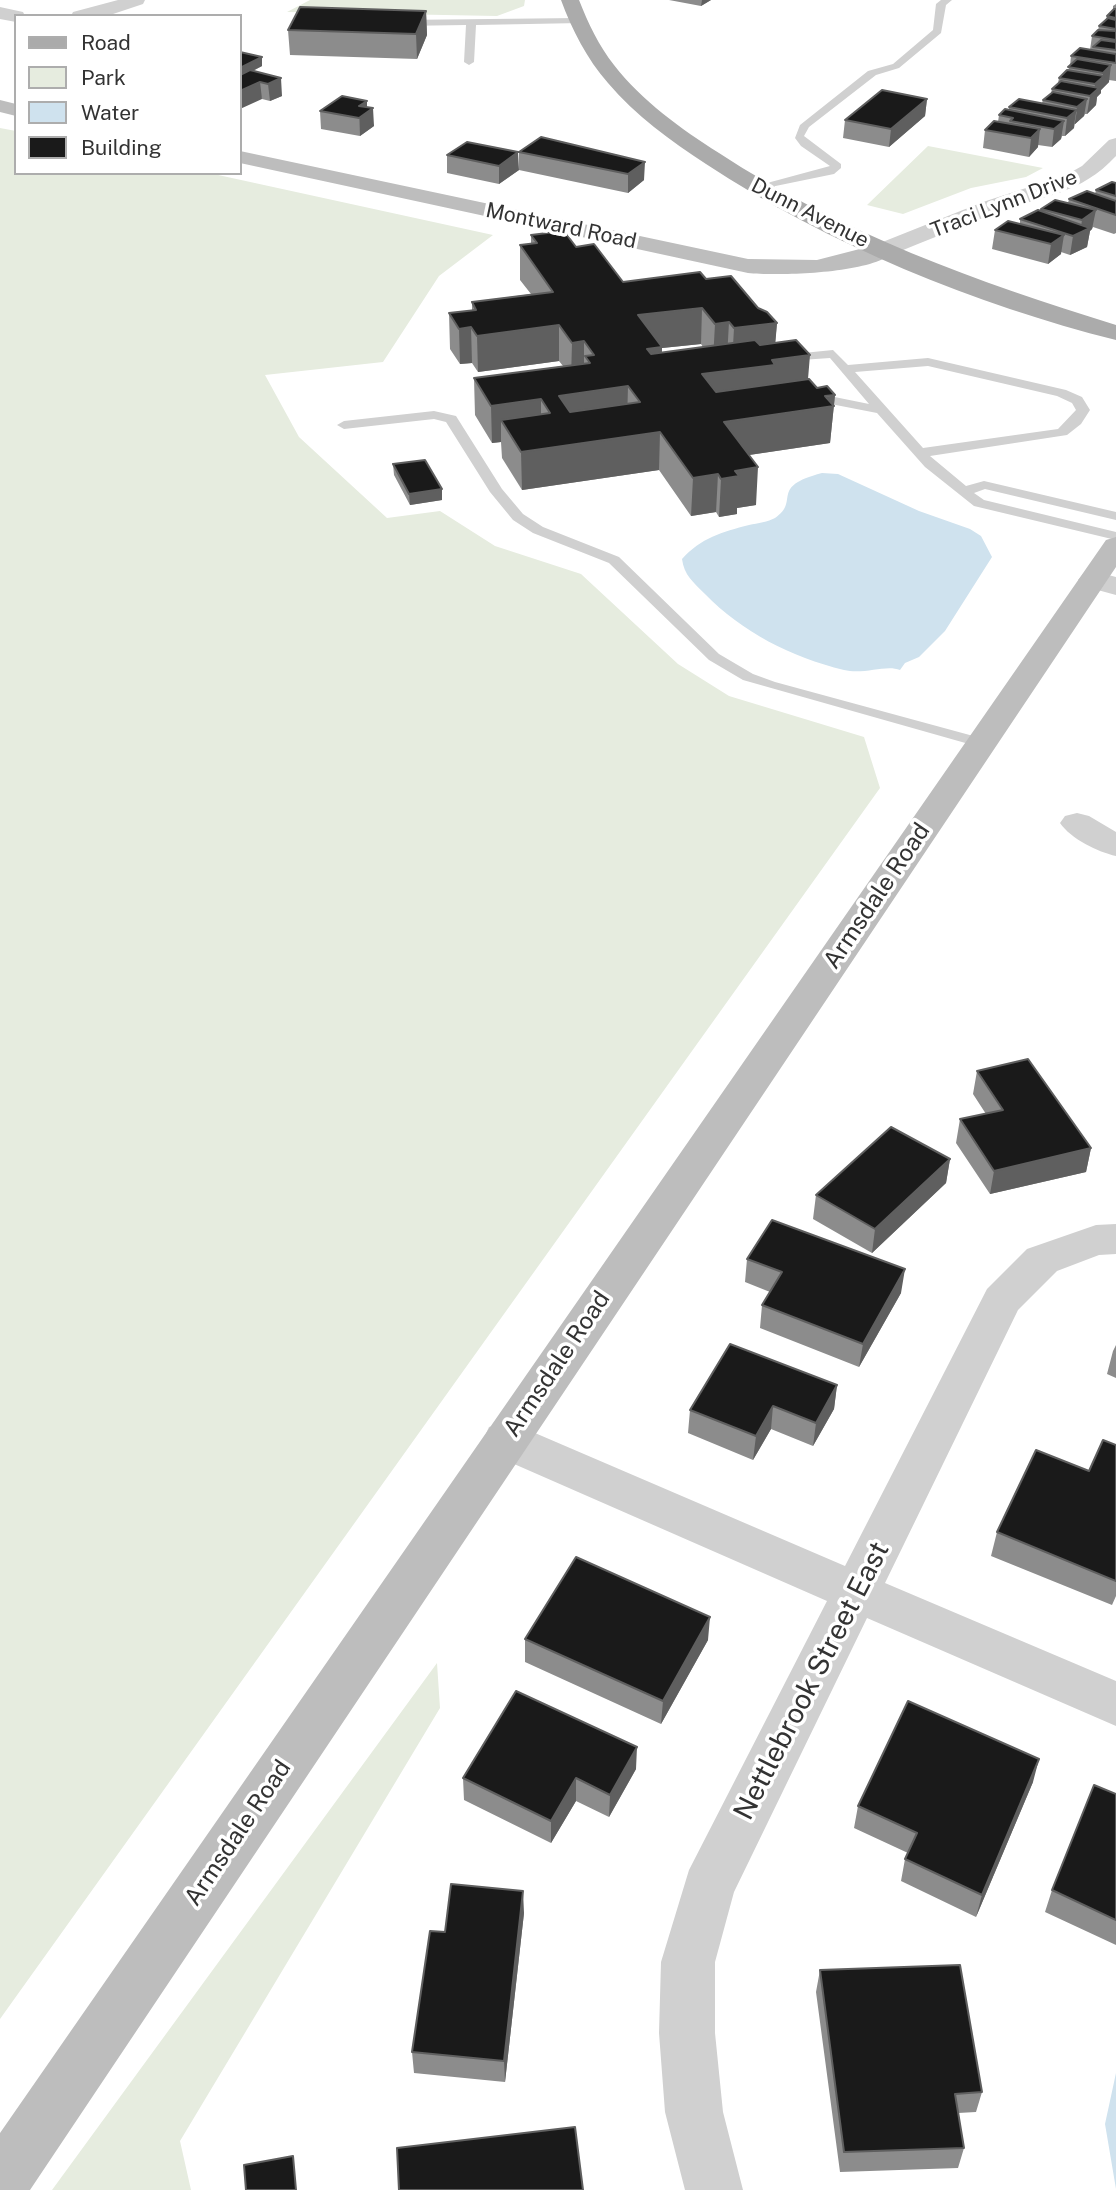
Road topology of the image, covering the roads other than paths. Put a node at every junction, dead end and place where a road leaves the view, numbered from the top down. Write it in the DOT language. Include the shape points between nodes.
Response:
graph roads {
  1 [pos="136,0"];
  2 [pos="570,0"];
  3 [pos="947,0"];
  4 [pos="91,14"];
  5 [pos="578,21"];
  6 [pos="393,23"];
  7 [pos="471,25"];
  8 [pos="469,62"];
  9 [pos="1116,144"];
  10 [pos="242,157"];
  11 [pos="760,188"];
  12 [pos="883,250"];
  13 [pos="1116,333"];
  14 [pos="845,369"];
  15 [pos="801,371"];
  16 [pos="781,378"];
  17 [pos="795,393"];
  18 [pos="826,399"];
  19 [pos="881,410"];
  20 [pos="344,425"];
  21 [pos="920,453"];
  22 [pos="962,492"];
  23 [pos="1116,516"];
  24 [pos="1116,536"];
  25 [pos="1108,570"];
  26 [pos="982,743"];
  27 [pos="1077,823"];
  28 [pos="1116,846"];
  29 [pos="1106,1239"];
  30 [pos="505,1440"];
  31 [pos="856,1593"];
  32 [pos="1116,1704"];
  33 [pos="0,2183"];
  34 [pos="714,2190"];
  1 -- 4 [label="street"];
  2 -- 5 [label="main road, Dunn Avenue"];
  3 -- 11 [label="lane" via="941,4 939,31 896,66 872,73 805,125 799,136 805,144 837,166 830,172"];
  5 -- 7 [label="lane"];
  5 -- 11 [label="main road, Dunn Avenue" via="614,78 644,107"];
  6 -- 7 [label="lane"];
  7 -- 8 [label="lane"];
  9 -- 12 [label="street, Traci Lynn Drive" via="1090,171 1074,180"];
  10 -- 12 [label="street, Montward Road" via="748,265 817,268"];
  11 -- 12 [label="main road, Dunn Avenue"];
  12 -- 13 [label="main road, Dunn Avenue"];
  14 -- 15 [label="lane" via="832,355 797,357"];
  14 -- 19 [label="lane"];
  14 -- 21 [label="lane" via="929,362 1061,393 1077,400 1083,410 1062,432"];
  15 -- 16 [label="lane"];
  15 -- 18 [label="lane"];
  17 -- 18 [label="lane"];
  18 -- 19 [label="lane"];
  19 -- 21 [label="lane"];
  20 -- 26 [label="lane" via="434,415 451,419 512,512 542,531 614,560 730,668 770,685"];
  21 -- 22 [label="lane"];
  22 -- 23 [label="lane" via="984,485"];
  22 -- 24 [label="lane" via="979,503"];
  25 -- 26 [label="street, Armsdale Road"];
  26 -- 30 [label="street, Armsdale Road"];
  27 -- 28 [label="street"];
  29 -- 31 [label="street, Nettlebrook Street East" via="1042,1260 1002,1300"];
  30 -- 31 [label="street"];
  30 -- 33 [label="street, Armsdale Road"];
  31 -- 32 [label="street"];
  31 -- 34 [label="street, Nettlebrook Street East" via="708,1888 688,1962 687,2033 694,2112"];
}
